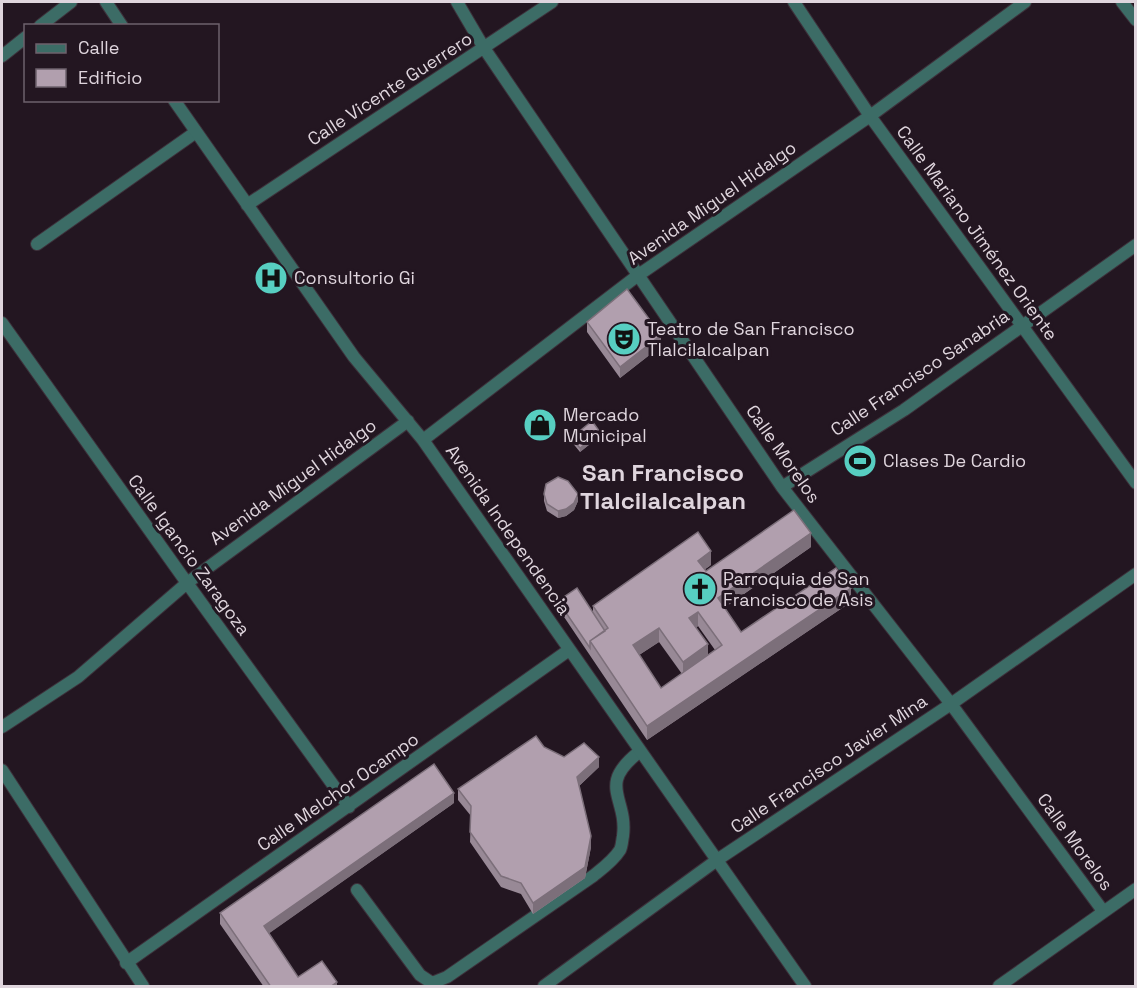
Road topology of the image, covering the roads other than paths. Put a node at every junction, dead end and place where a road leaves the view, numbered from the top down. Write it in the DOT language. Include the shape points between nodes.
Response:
graph roads {
  1 [pos="71,2"];
  2 [pos="106,2"];
  3 [pos="457,2"];
  4 [pos="552,2"];
  5 [pos="794,2"];
  6 [pos="1025,2"];
  7 [pos="1122,2"];
  8 [pos="1136,20"];
  9 [pos="43,24"];
  10 [pos="121,24"];
  11 [pos="24,39"];
  12 [pos="484,48"];
  13 [pos="2,56"];
  14 [pos="175,102"];
  15 [pos="870,116"];
  16 [pos="196,132"];
  17 [pos="247,205"];
  18 [pos="37,244"];
  19 [pos="1136,245"];
  20 [pos="637,276"];
  21 [pos="2,322"];
  22 [pos="1022,326"];
  23 [pos="408,421"];
  24 [pos="423,440"];
  25 [pos="1136,483"];
  26 [pos="782,487"];
  27 [pos="1136,574"];
  28 [pos="187,583"];
  29 [pos="569,650"];
  30 [pos="951,704"];
  31 [pos="2,727"];
  32 [pos="639,752"];
  33 [pos="2,770"];
  34 [pos="349,807"];
  35 [pos="717,860"];
  36 [pos="1136,889"];
  37 [pos="357,890"];
  38 [pos="1103,911"];
  39 [pos="126,963"];
  40 [pos="143,987"];
  41 [pos="544,987"];
  42 [pos="805,987"];
  43 [pos="999,987"];
  1 -- 9 [label="street"];
  2 -- 10 [label="street"];
  3 -- 12 [label="street, Calle Morelos"];
  4 -- 12 [label="street, Calle Vicente Guerrero"];
  5 -- 15 [label="street, Calle Mariano Jiménez Oriente"];
  6 -- 15 [label="street, Avenida Miguel Hidalgo"];
  7 -- 8 [label="street"];
  11 -- 13 [label="street"];
  12 -- 17 [label="street, Calle Vicente Guerrero"];
  12 -- 20 [label="street, Calle Morelos"];
  14 -- 16 [label="street, Avenida Independencia"];
  15 -- 20 [label="street, Avenida Miguel Hidalgo"];
  15 -- 22 [label="street, Calle Mariano Jiménez Oriente"];
  16 -- 17 [label="street, Avenida Independencia"];
  16 -- 18 [label="street"];
  17 -- 23 [label="street, Avenida Independencia" via="354,357"];
  19 -- 22 [label="street, Calle Francisco Sanabria"];
  20 -- 24 [label="street, Avenida Miguel Hidalgo"];
  20 -- 26 [label="street, Calle Morelos"];
  21 -- 28 [label="street, Calle Igancio Zaragoza"];
  22 -- 25 [label="street, Calle Mariano Jiménez Oriente"];
  22 -- 26 [label="street, Calle Francisco Sanabria" via="903,410"];
  23 -- 24 [label="street, Avenida Independencia"];
  23 -- 28 [label="street, Avenida Miguel Hidalgo"];
  24 -- 29 [label="street, Avenida Independencia"];
  26 -- 30 [label="street, Calle Morelos"];
  27 -- 30 [label="street, Calle Francisco Javier Mina"];
  28 -- 31 [label="street, Avenida Miguel Hidalgo" via="78,677"];
  28 -- 34 [label="street, Calle Igancio Zaragoza"];
  29 -- 32 [label="street, Avenida Independencia"];
  29 -- 34 [label="street, Calle Melchor Ocampo"];
  30 -- 35 [label="street, Calle Francisco Javier Mina"];
  30 -- 38 [label="street, Calle Morelos"];
  32 -- 35 [label="street, Avenida Independencia"];
  32 -- 37 [label="street" via="616,780 624,833 613,860 447,978 432,983 420,975"];
  33 -- 39 [label="street"];
  34 -- 39 [label="street, Calle Melchor Ocampo"];
  35 -- 41 [label="street, Calle Francisco Javier Mina"];
  35 -- 42 [label="street, Avenida Independencia"];
  36 -- 38 [label="street"];
  38 -- 43 [label="street"];
  39 -- 40 [label="street"];
}
